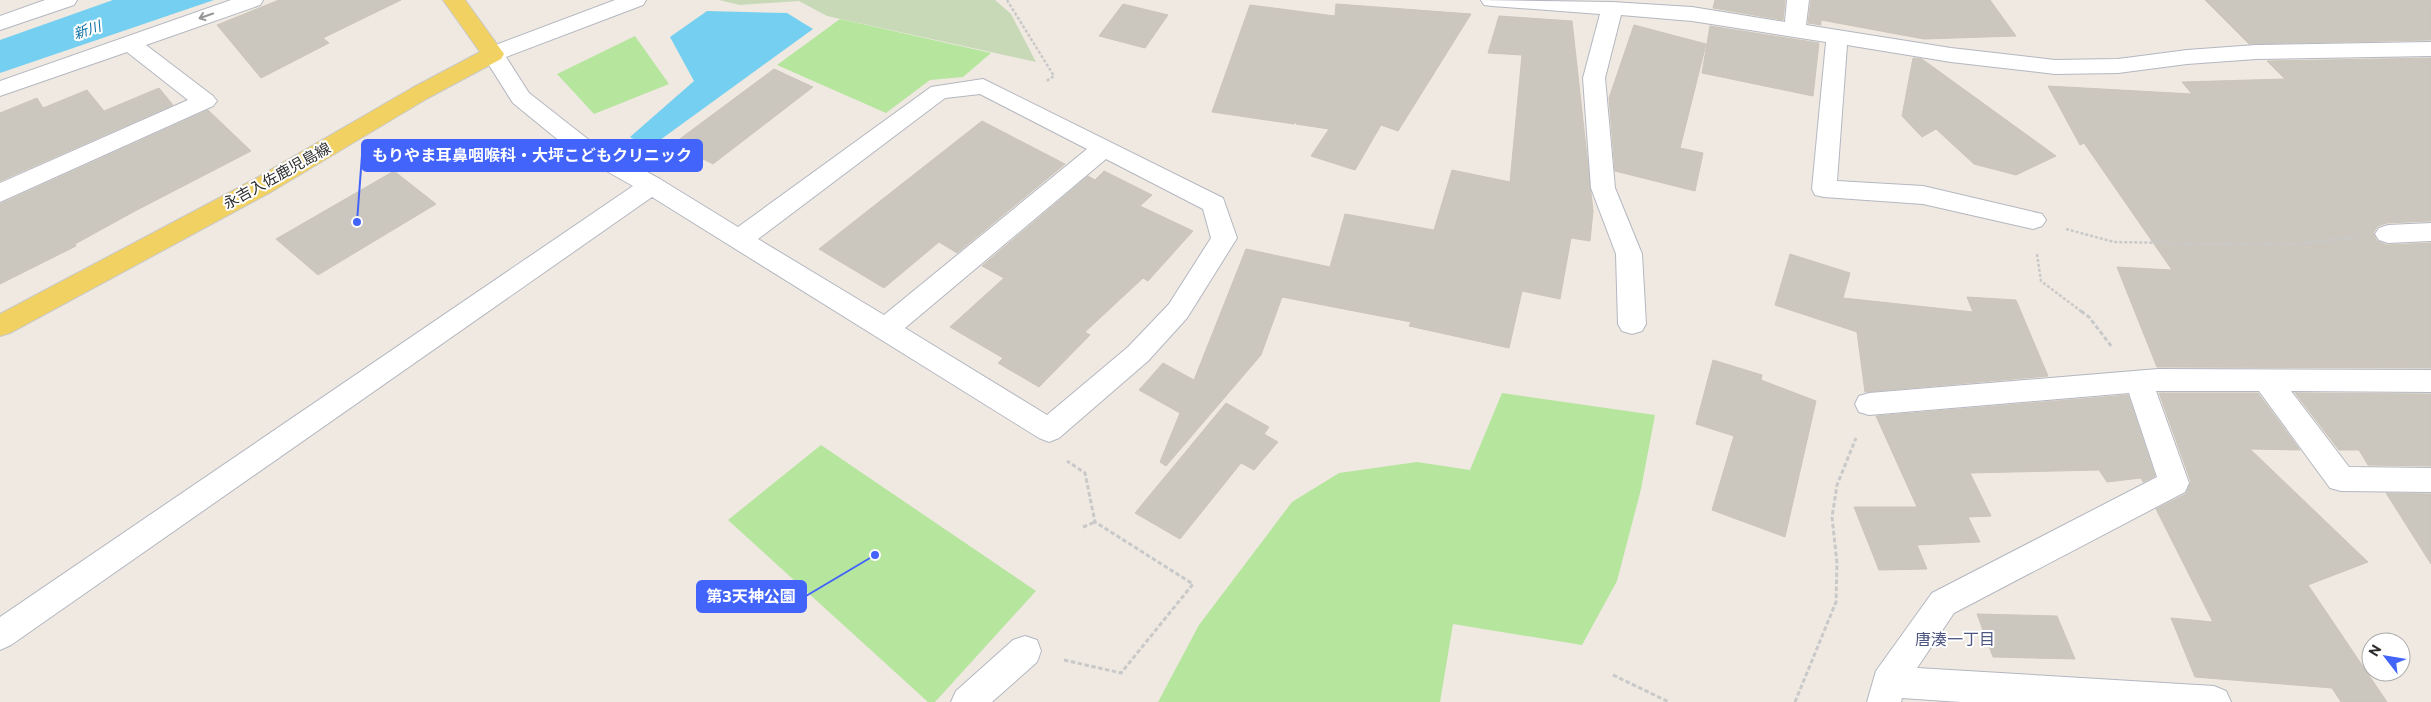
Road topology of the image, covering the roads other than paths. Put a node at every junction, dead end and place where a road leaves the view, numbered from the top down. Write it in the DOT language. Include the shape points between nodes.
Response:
graph roads {
  1 [pos="66,0"];
  2 [pos="252,0"];
  3 [pos="454,0"];
  4 [pos="635,0"];
  5 [pos="1492,0"];
  6 [pos="1798,0"];
  7 [pos="1692,7"];
  8 [pos="1612,8"];
  9 [pos="0,23"];
  10 [pos="1795,31"];
  11 [pos="1837,38"];
  12 [pos="129,43"];
  13 [pos="2431,49"];
  14 [pos="493,54"];
  15 [pos="0,89"];
  16 [pos="1103,148"];
  17 [pos="651,185"];
  18 [pos="0,193"];
  19 [pos="2033,220"];
  20 [pos="2431,232"];
  21 [pos="2388,234"];
  22 [pos="738,240"];
  23 [pos="1632,324"];
  24 [pos="0,326"];
  25 [pos="885,330"];
  26 [pos="2266,380"];
  27 [pos="2431,381"];
  28 [pos="2139,382"];
  29 [pos="1869,404"];
  30 [pos="2431,480"];
  31 [pos="0,635"];
  32 [pos="1025,651"];
  33 [pos="1886,692"];
  34 [pos="968,702"];
  35 [pos="2214,702"];
  1 -- 9 [label="street"];
  2 -- 12 [label="street, one-way"];
  3 -- 14 [label="main road"];
  4 -- 14 [label="street"];
  5 -- 8 [label="street"];
  6 -- 10 [label="street"];
  7 -- 8 [label="street"];
  7 -- 10 [label="street"];
  8 -- 23 [label="street" via="1594,78 1603,188 1629,254"];
  10 -- 11 [label="street"];
  11 -- 13 [label="street" via="2055,67 2118,66 2187,57 2282,51"];
  11 -- 19 [label="street" via="1824,189 1923,195"];
  12 -- 15 [label="street"];
  12 -- 18 [label="street" via="205,101"];
  14 -- 17 [label="street" via="520,98 581,146"];
  14 -- 24 [label="main road, 永吉入佐鹿児島線" via="262,186"];
  16 -- 22 [label="street" via="983,86 939,92"];
  16 -- 25 [label="street"];
  16 -- 25 [label="street" via="1214,204 1224,238 1178,311 1138,354 1049,430"];
  17 -- 22 [label="street"];
  17 -- 31 [label="street"];
  20 -- 21 [label="street"];
  22 -- 25 [label="street"];
  26 -- 27 [label="street"];
  26 -- 28 [label="street"];
  26 -- 30 [label="street" via="2342,479"];
  28 -- 29 [label="street"];
  28 -- 33 [label="street" via="2174,483 1943,603"];
  32 -- 34 [label="street"];
  33 -- 35 [label="street"];
}
